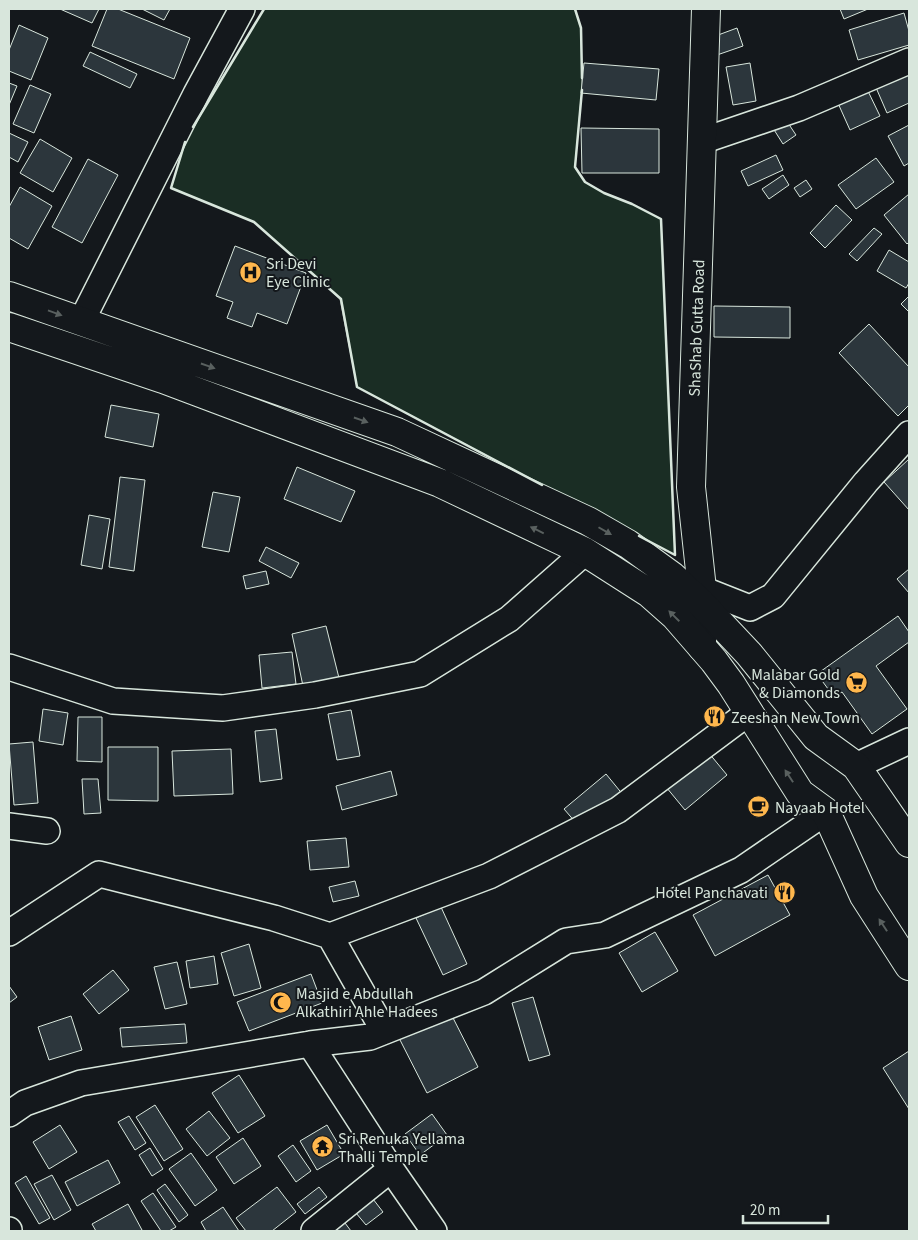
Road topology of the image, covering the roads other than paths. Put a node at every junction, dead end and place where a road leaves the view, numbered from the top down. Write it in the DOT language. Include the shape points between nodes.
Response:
graph roads {
  1 [pos="242,9"];
  2 [pos="706,9"];
  3 [pos="909,61"];
  4 [pos="702,142"];
  5 [pos="9,296"];
  6 [pos="81,322"];
  7 [pos="9,327"];
  8 [pos="909,434"];
  9 [pos="585,552"];
  10 [pos="702,596"];
  11 [pos="702,647"];
  12 [pos="9,667"];
  13 [pos="748,713"];
  14 [pos="909,741"];
  15 [pos="856,766"];
  16 [pos="826,812"];
  17 [pos="9,826"];
  18 [pos="48,831"];
  19 [pos="909,843"];
  20 [pos="9,933"];
  21 [pos="330,936"];
  22 [pos="909,966"];
  23 [pos="384,1031"];
  24 [pos="310,1044"];
  25 [pos="9,1114"];
  26 [pos="391,1169"];
  27 [pos="314,1231"];
  28 [pos="434,1231"];
  1 -- 6 [label="street"];
  2 -- 4 [label="main road, ShaShab Gutta Road"];
  3 -- 4 [label="street" via="799,108"];
  4 -- 10 [label="main road, ShaShab Gutta Road" via="690,487"];
  5 -- 6 [label="main road, one-way"];
  6 -- 10 [label="main road, one-way" via="397,432 588,521 628,544"];
  9 -- 7 [label="main road, one-way" via="440,483 163,379"];
  8 -- 10 [label="street" via="773,596 750,608"];
  11 -- 9 [label="main road, one-way" via="649,593"];
  9 -- 12 [label="street" via="509,619 420,674 222,708 113,700"];
  10 -- 11 [label="main road, ShaShab Gutta Road"];
  10 -- 15 [label="main road" via="816,737"];
  11 -- 13 [label="main road" via="731,684"];
  16 -- 13 [label="main road, one-way" via="800,793"];
  13 -- 21 [label="street" via="618,810 489,876"];
  14 -- 15 [label="street"];
  15 -- 19 [label="main road"];
  22 -- 16 [label="main road, one-way" via="864,896"];
  16 -- 23 [label="street" via="741,870 605,935 566,941 484,992"];
  17 -- 18 [label="street"];
  20 -- 21 [label="street" via="99,874 274,918"];
  21 -- 23 [label="street"];
  23 -- 24 [label="street" via="370,1037"];
  24 -- 25 [label="street" via="81,1083 25,1103"];
  24 -- 26 [label="street"];
  26 -- 27 [label="street"];
  26 -- 28 [label="street"];
}
